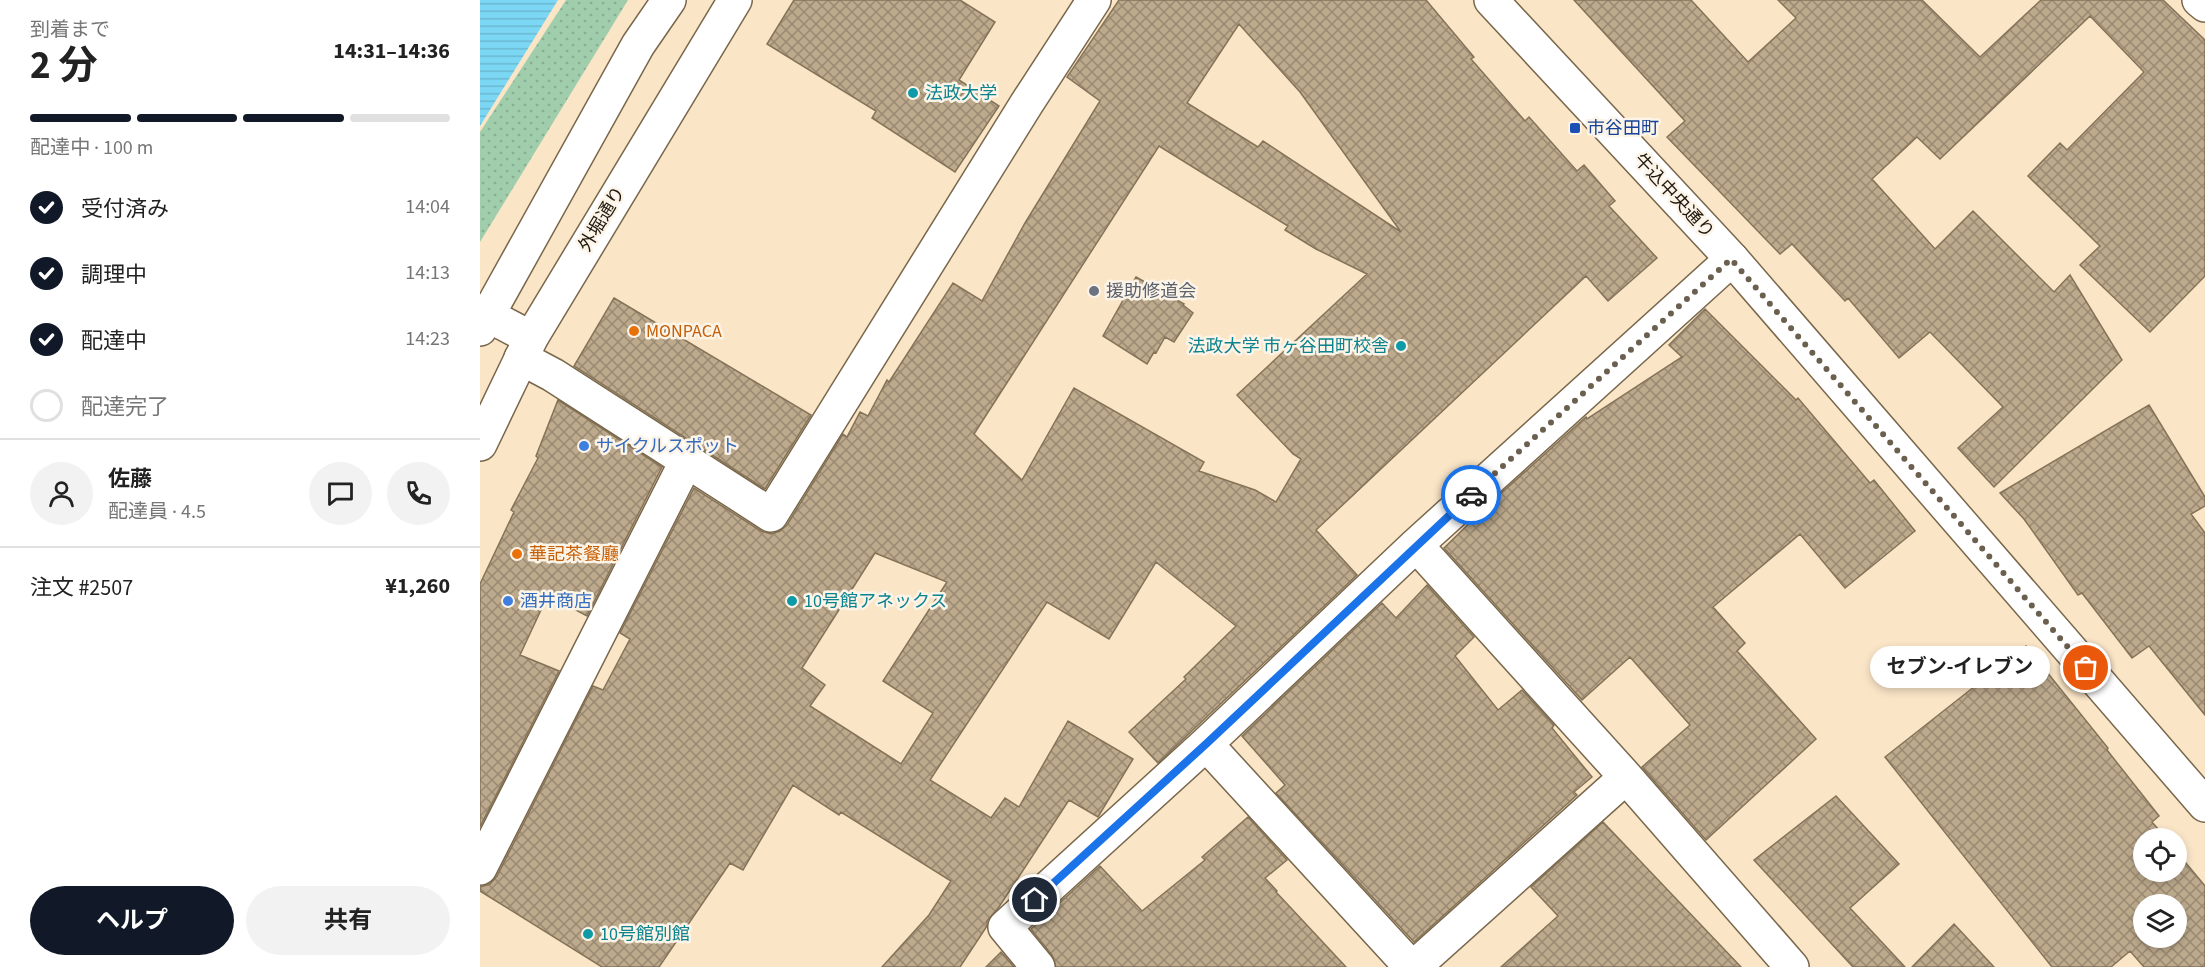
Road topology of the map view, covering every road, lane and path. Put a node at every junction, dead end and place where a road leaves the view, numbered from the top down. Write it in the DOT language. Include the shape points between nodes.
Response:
graph roads {
  1 [pos="669,0"];
  2 [pos="735,0"];
  3 [pos="1094,0"];
  4 [pos="1491,0"];
  5 [pos="1731,259"];
  6 [pos="482,318"];
  7 [pos="526,348"];
  8 [pos="480,444"];
  9 [pos="687,459"];
  10 [pos="1416,545"];
  11 [pos="1206,744"];
  12 [pos="1626,777"];
  13 [pos="2205,805"];
  14 [pos="480,868"];
  15 [pos="1781,963"];
  16 [pos="1038,967"];
  17 [pos="1412,967"];
  1 -- 6 [label="street" via="638,45"];
  2 -- 7 [label="street, 外堀通り"];
  3 -- 9 [label="street" via="771,515"];
  4 -- 5 [label="street, 牛込中央通り"];
  5 -- 10 [label="street"];
  5 -- 13 [label="street, 牛込中央通り"];
  6 -- 7 [label="street"];
  7 -- 8 [label="street, 外堀通り"];
  7 -- 9 [label="street" via="553,375"];
  9 -- 14 [label="street"];
  10 -- 11 [label="street"];
  10 -- 12 [label="street"];
  11 -- 16 [label="street" via="1005,927"];
  11 -- 17 [label="street"];
  12 -- 15 [label="street"];
  12 -- 17 [label="street"];
}
